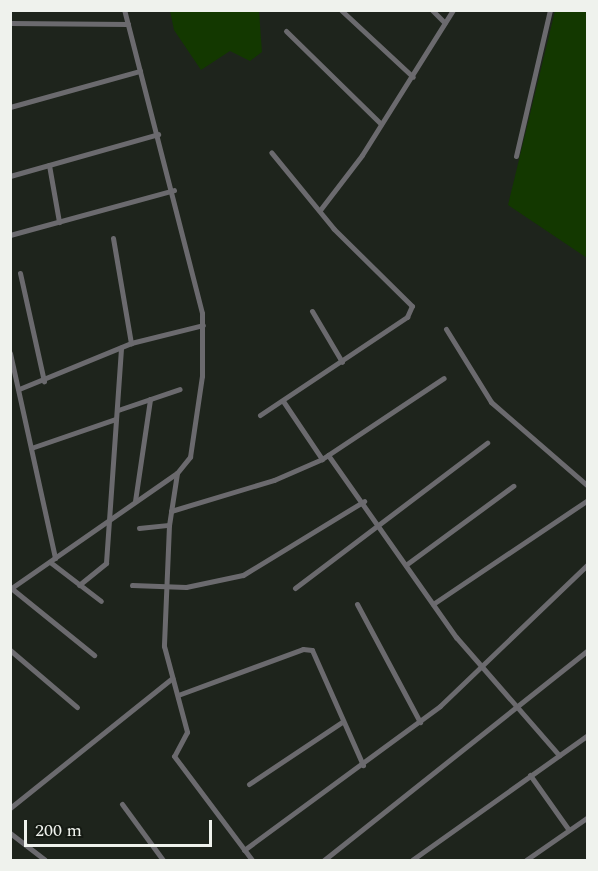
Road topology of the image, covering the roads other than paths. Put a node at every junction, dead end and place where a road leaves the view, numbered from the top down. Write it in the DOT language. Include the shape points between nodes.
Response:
graph roads {
  1 [pos="124,10"];
  2 [pos="341,10"];
  3 [pos="432,10"];
  4 [pos="453,10"];
  5 [pos="549,10"];
  6 [pos="446,22"];
  7 [pos="10,23"];
  8 [pos="128,24"];
  9 [pos="286,31"];
  10 [pos="140,71"];
  11 [pos="413,77"];
  12 [pos="10,107"];
  13 [pos="381,124"];
  14 [pos="158,134"];
  15 [pos="271,152"];
  16 [pos="516,156"];
  17 [pos="49,165"];
  18 [pos="10,176"];
  19 [pos="174,190"];
  20 [pos="320,210"];
  21 [pos="58,222"];
  22 [pos="10,235"];
  23 [pos="113,238"];
  24 [pos="20,273"];
  25 [pos="312,311"];
  26 [pos="203,326"];
  27 [pos="446,328"];
  28 [pos="130,343"];
  29 [pos="122,348"];
  30 [pos="10,353"];
  31 [pos="342,362"];
  32 [pos="444,378"];
  33 [pos="44,381"];
  34 [pos="180,389"];
  35 [pos="18,390"];
  36 [pos="150,399"];
  37 [pos="283,401"];
  38 [pos="118,410"];
  39 [pos="260,415"];
  40 [pos="116,419"];
  41 [pos="487,443"];
  42 [pos="31,448"];
  43 [pos="328,455"];
  44 [pos="322,459"];
  45 [pos="177,473"];
  46 [pos="513,486"];
  47 [pos="588,486"];
  48 [pos="588,500"];
  49 [pos="135,501"];
  50 [pos="364,501"];
  51 [pos="171,511"];
  52 [pos="107,522"];
  53 [pos="379,524"];
  54 [pos="169,525"];
  55 [pos="139,528"];
  56 [pos="52,560"];
  57 [pos="407,564"];
  58 [pos="588,564"];
  59 [pos="79,585"];
  60 [pos="132,585"];
  61 [pos="167,586"];
  62 [pos="11,588"];
  63 [pos="295,588"];
  64 [pos="100,601"];
  65 [pos="357,604"];
  66 [pos="433,604"];
  67 [pos="10,650"];
  68 [pos="588,650"];
  69 [pos="94,655"];
  70 [pos="481,668"];
  71 [pos="172,678"];
  72 [pos="178,695"];
  73 [pos="77,706"];
  74 [pos="513,706"];
  75 [pos="342,722"];
  76 [pos="420,722"];
  77 [pos="588,735"];
  78 [pos="559,755"];
  79 [pos="363,765"];
  80 [pos="530,775"];
  81 [pos="249,784"];
  82 [pos="122,804"];
  83 [pos="10,808"];
  84 [pos="588,817"];
  85 [pos="569,830"];
  86 [pos="10,832"];
  87 [pos="244,850"];
  88 [pos="45,861"];
  89 [pos="163,861"];
  90 [pos="252,861"];
  91 [pos="324,861"];
  92 [pos="412,861"];
  93 [pos="526,861"];
  1 -- 8 [label="street"];
  2 -- 11 [label="street"];
  3 -- 6 [label="street"];
  4 -- 6 [label="street"];
  5 -- 16 [label="street"];
  6 -- 11 [label="street"];
  7 -- 8 [label="street"];
  8 -- 10 [label="street"];
  9 -- 13 [label="street"];
  10 -- 12 [label="street"];
  10 -- 14 [label="street"];
  11 -- 13 [label="street"];
  13 -- 20 [label="street"];
  14 -- 17 [label="street"];
  14 -- 19 [label="street"];
  15 -- 20 [label="street"];
  17 -- 18 [label="street"];
  17 -- 21 [label="street"];
  19 -- 21 [label="street"];
  19 -- 26 [label="street"];
  20 -- 31 [label="street" via="412,306 407,317"];
  21 -- 22 [label="street"];
  23 -- 28 [label="street"];
  24 -- 33 [label="street"];
  25 -- 31 [label="street"];
  26 -- 28 [label="street"];
  26 -- 45 [label="street" via="202,376 190,457"];
  27 -- 47 [label="street" via="490,402"];
  28 -- 29 [label="street"];
  29 -- 33 [label="street"];
  29 -- 38 [label="street"];
  30 -- 35 [label="street"];
  31 -- 37 [label="street"];
  32 -- 43 [label="street"];
  33 -- 35 [label="street"];
  34 -- 36 [label="street"];
  35 -- 42 [label="street"];
  36 -- 38 [label="street"];
  36 -- 49 [label="street"];
  37 -- 39 [label="street"];
  37 -- 44 [label="street"];
  38 -- 40 [label="street"];
  40 -- 42 [label="street"];
  40 -- 52 [label="street"];
  41 -- 53 [label="street"];
  42 -- 56 [label="street"];
  43 -- 44 [label="street"];
  43 -- 50 [label="street"];
  44 -- 51 [label="street" via="274,480"];
  45 -- 49 [label="street"];
  45 -- 51 [label="street"];
  46 -- 57 [label="street"];
  48 -- 66 [label="street"];
  49 -- 52 [label="street"];
  50 -- 53 [label="street"];
  50 -- 61 [label="street" via="243,575"];
  51 -- 54 [label="street"];
  52 -- 56 [label="street"];
  52 -- 59 [label="street" via="104,568"];
  53 -- 57 [label="street"];
  53 -- 63 [label="street"];
  54 -- 55 [label="street"];
  54 -- 61 [label="street"];
  56 -- 59 [label="street"];
  56 -- 62 [label="street"];
  57 -- 66 [label="street"];
  58 -- 70 [label="street"];
  59 -- 64 [label="street"];
  60 -- 61 [label="street"];
  61 -- 71 [label="street" via="164,646"];
  62 -- 69 [label="street"];
  65 -- 76 [label="street"];
  66 -- 70 [label="street"];
  67 -- 73 [label="street"];
  68 -- 74 [label="street"];
  70 -- 74 [label="street"];
  70 -- 76 [label="street"];
  71 -- 72 [label="street"];
  71 -- 83 [label="street"];
  72 -- 75 [label="street" via="308,649 315,654"];
  72 -- 87 [label="street" via="187,737 175,758"];
  74 -- 78 [label="street"];
  74 -- 91 [label="street"];
  75 -- 79 [label="street"];
  75 -- 81 [label="street"];
  76 -- 79 [label="street"];
  77 -- 78 [label="street"];
  78 -- 80 [label="street"];
  79 -- 87 [label="street"];
  80 -- 85 [label="street"];
  80 -- 92 [label="street"];
  82 -- 89 [label="street"];
  84 -- 85 [label="street"];
  85 -- 93 [label="street"];
  86 -- 88 [label="street"];
  87 -- 90 [label="street"];
}
